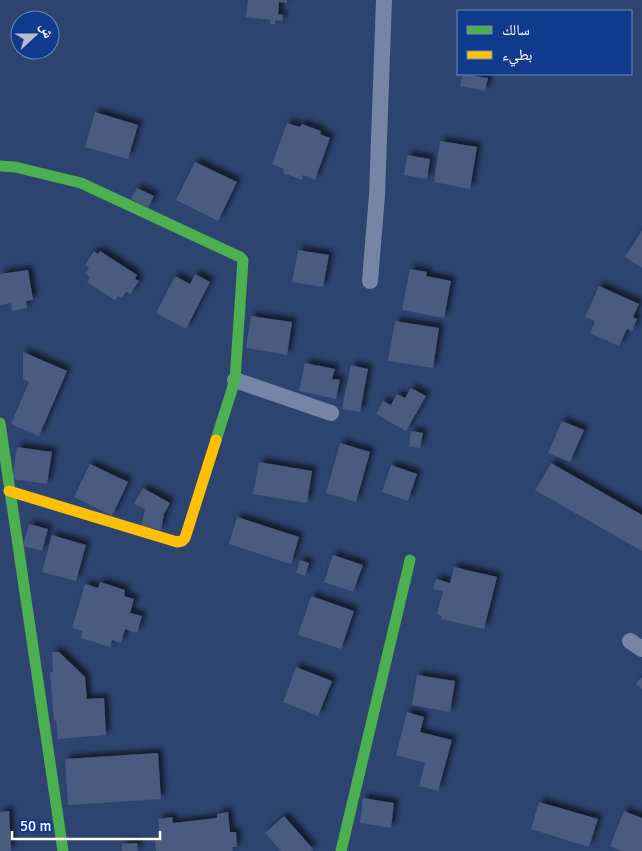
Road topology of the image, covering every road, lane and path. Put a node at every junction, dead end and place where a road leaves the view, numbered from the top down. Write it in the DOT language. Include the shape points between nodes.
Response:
graph roads {
  1 [pos="384,0"];
  2 [pos="0,166"];
  3 [pos="370,281"];
  4 [pos="235,380"];
  5 [pos="332,413"];
  6 [pos="0,423"];
  7 [pos="9,491"];
  8 [pos="410,560"];
  9 [pos="63,851"];
  10 [pos="341,851"];
  1 -- 3 [label="street" via="377,195"];
  2 -- 4 [label="street" via="81,183 240,257 243,265"];
  4 -- 5 [label="street"];
  4 -- 7 [label="street" via="182,541"];
  6 -- 7 [label="street"];
  7 -- 9 [label="street"];
  8 -- 10 [label="street"];
}
